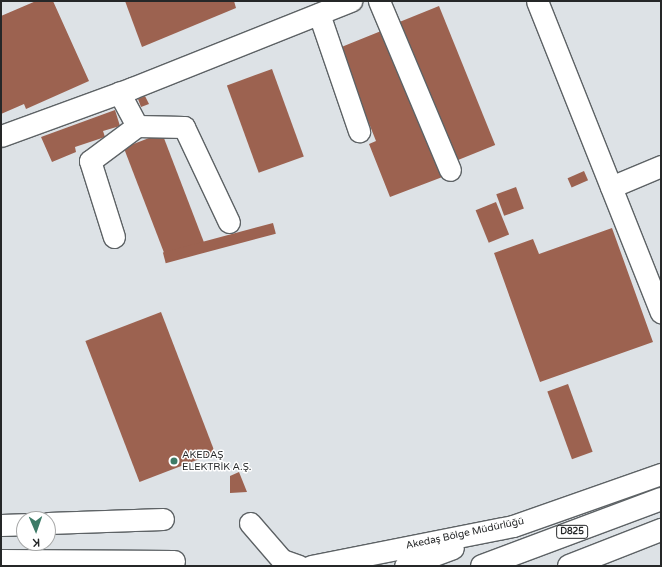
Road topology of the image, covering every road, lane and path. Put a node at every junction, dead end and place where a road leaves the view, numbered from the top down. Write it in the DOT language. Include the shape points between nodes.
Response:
graph roads {
  1 [pos="352,1"];
  2 [pos="379,1"];
  3 [pos="537,1"];
  4 [pos="319,14"];
  5 [pos="119,92"];
  6 [pos="137,126"];
  7 [pos="359,131"];
  8 [pos="1,136"];
  9 [pos="661,166"];
  10 [pos="450,170"];
  11 [pos="611,187"];
  12 [pos="229,222"];
  13 [pos="114,237"];
  14 [pos="661,312"];
  15 [pos="661,474"];
  16 [pos="661,499"];
  17 [pos="163,519"];
  18 [pos="56,523"];
  19 [pos="250,523"];
  20 [pos="16,524"];
  21 [pos="1,525"];
  22 [pos="513,526"];
  23 [pos="661,530"];
  24 [pos="1,560"];
  25 [pos="174,561"];
  26 [pos="299,566"];
  27 [pos="311,566"];
  28 [pos="404,566"];
  29 [pos="482,566"];
  30 [pos="569,566"];
  1 -- 4 [label="street"];
  2 -- 10 [label="street"];
  3 -- 11 [label="street"];
  4 -- 5 [label="street"];
  4 -- 7 [label="street"];
  5 -- 6 [label="street"];
  5 -- 8 [label="street"];
  6 -- 12 [label="street" via="184,127"];
  6 -- 13 [label="street" via="90,161"];
  9 -- 11 [label="street"];
  11 -- 14 [label="street"];
  15 -- 22 [label="street, Akedaş Bölge Müdürlüğü"];
  16 -- 29 [label="highway, D825"];
  17 -- 18 [label="street"];
  19 -- 26 [label="street" via="282,560"];
  20 -- 21 [label="street"];
  22 -- 27 [label="street, Akedaş Bölge Müdürlüğü"];
  22 -- 28 [label="street"];
  23 -- 30 [label="highway"];
  24 -- 25 [label="street"];
}
